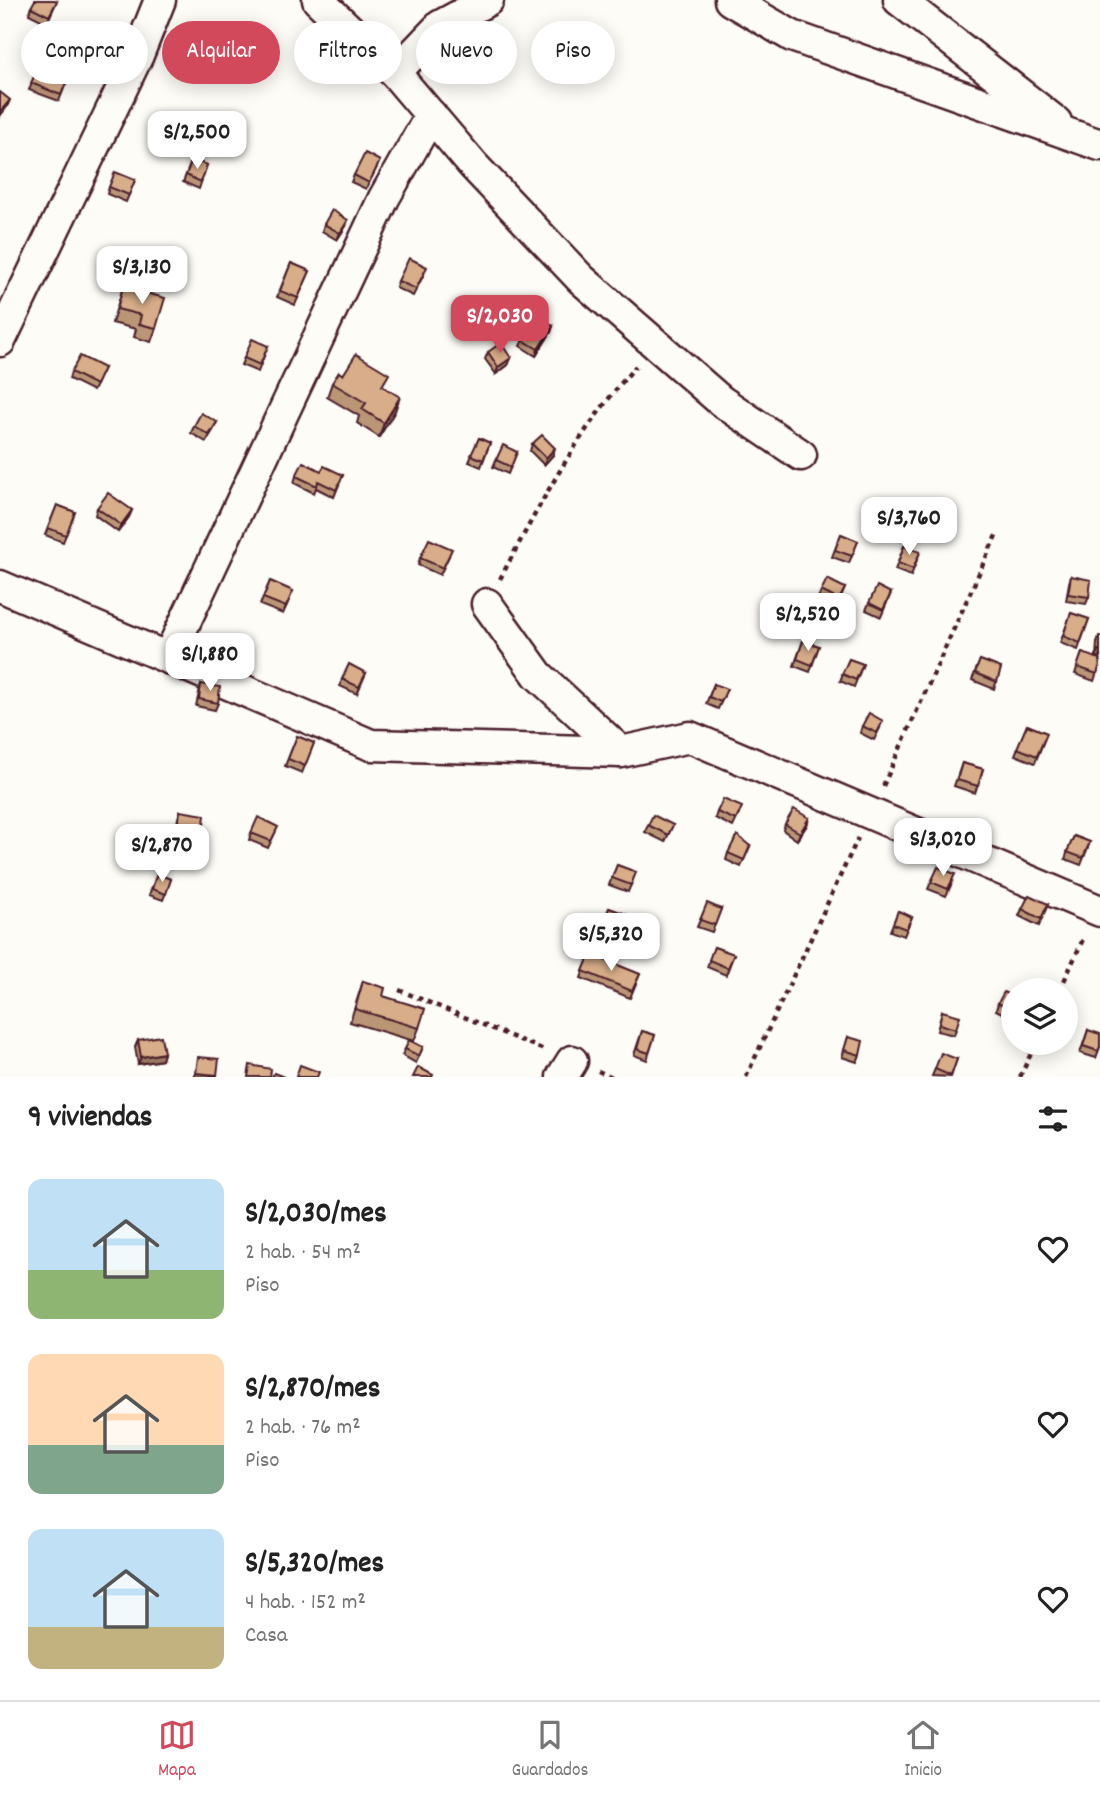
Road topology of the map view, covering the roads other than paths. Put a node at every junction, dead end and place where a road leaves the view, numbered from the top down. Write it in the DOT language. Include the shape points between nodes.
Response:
graph roads {
  1 [pos="160,0"];
  2 [pos="318,0"];
  3 [pos="488,0"];
  4 [pos="730,0"];
  5 [pos="899,0"];
  6 [pos="340,21"];
  7 [pos="402,66"];
  8 [pos="402,81"];
  9 [pos="431,115"];
  10 [pos="1088,141"];
  11 [pos="0,341"];
  12 [pos="802,455"];
  13 [pos="0,586"];
  14 [pos="487,604"];
  15 [pos="168,658"];
  16 [pos="621,752"];
  17 [pos="1098,911"];
  1 -- 11 [label="street"];
  2 -- 6 [label="street"];
  3 -- 7 [label="street" via="440,26"];
  4 -- 10 [label="street" via="792,37"];
  5 -- 10 [label="street"];
  8 -- 9 [label="street"];
  9 -- 12 [label="street" via="581,279 721,401"];
  9 -- 15 [label="street" via="384,198"];
  13 -- 15 [label="street"];
  14 -- 16 [label="street" via="538,675"];
  15 -- 16 [label="street" via="371,744"];
  16 -- 17 [label="street" via="690,737"];
}
